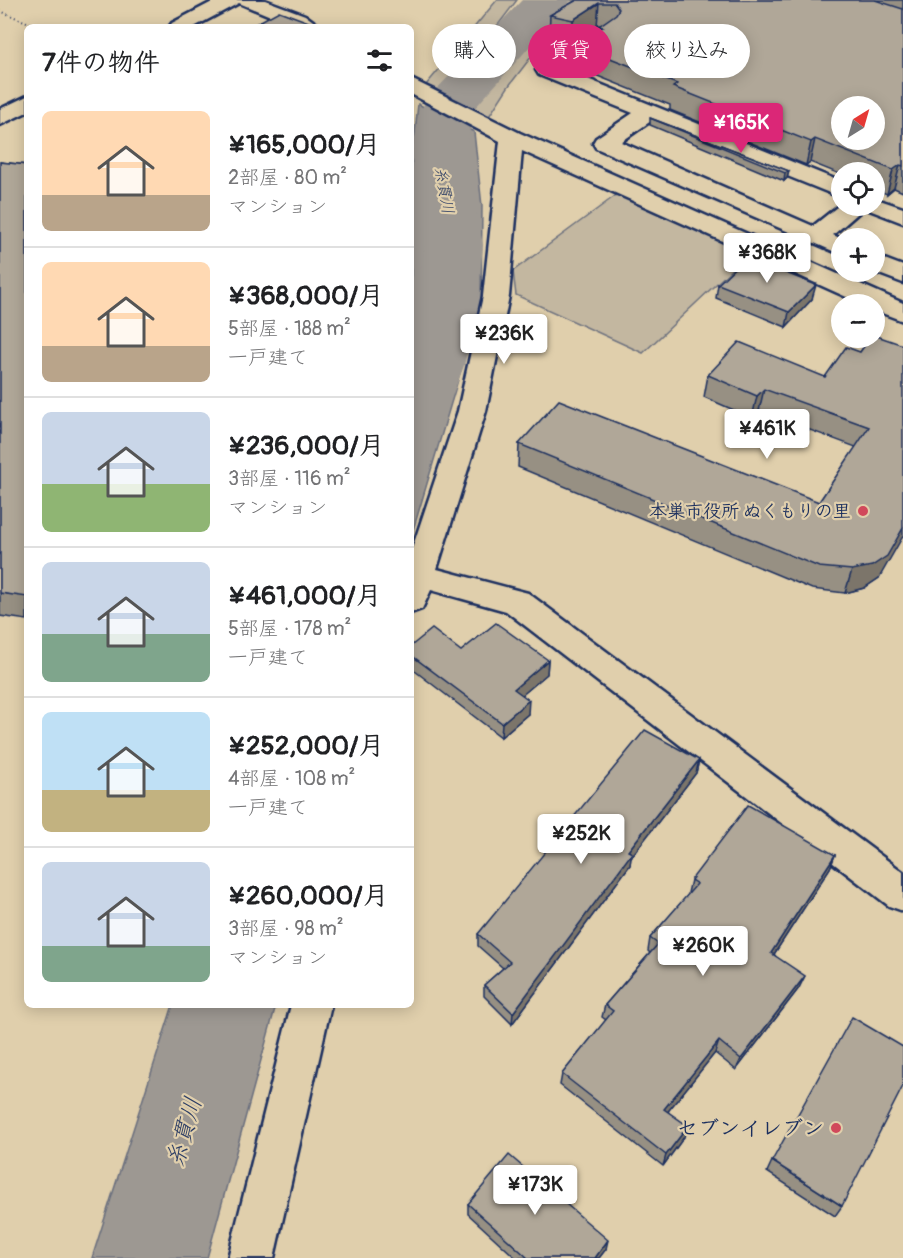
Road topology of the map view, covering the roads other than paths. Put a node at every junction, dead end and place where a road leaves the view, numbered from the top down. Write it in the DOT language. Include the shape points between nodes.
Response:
graph roads {
  1 [pos="231,0"];
  2 [pos="247,0"];
  3 [pos="185,24"];
  4 [pos="306,24"];
  5 [pos="566,78"];
  6 [pos="416,88"];
  7 [pos="24,105"];
  8 [pos="648,112"];
  9 [pos="0,118"];
  10 [pos="512,138"];
  11 [pos="831,187"];
  12 [pos="885,209"];
  13 [pos="841,216"];
  14 [pos="903,216"];
  15 [pos="816,236"];
  16 [pos="831,243"];
  17 [pos="885,267"];
  18 [pos="903,275"];
  19 [pos="903,313"];
  20 [pos="414,588"];
  21 [pos="903,894"];
  22 [pos="310,1008"];
  23 [pos="251,1258"];
  1 -- 3 [label="street"];
  2 -- 4 [label="street"];
  5 -- 8 [label="street"];
  6 -- 10 [label="street"];
  7 -- 9 [label="street"];
  8 -- 11 [label="street"];
  8 -- 15 [label="street" via="604,143"];
  10 -- 19 [label="street"];
  10 -- 20 [label="street" via="496,296 472,411"];
  12 -- 14 [label="street"];
  13 -- 15 [label="street"];
  15 -- 16 [label="street"];
  17 -- 18 [label="street"];
  20 -- 21 [label="street" via="517,602"];
  22 -- 23 [label="street"];
}
